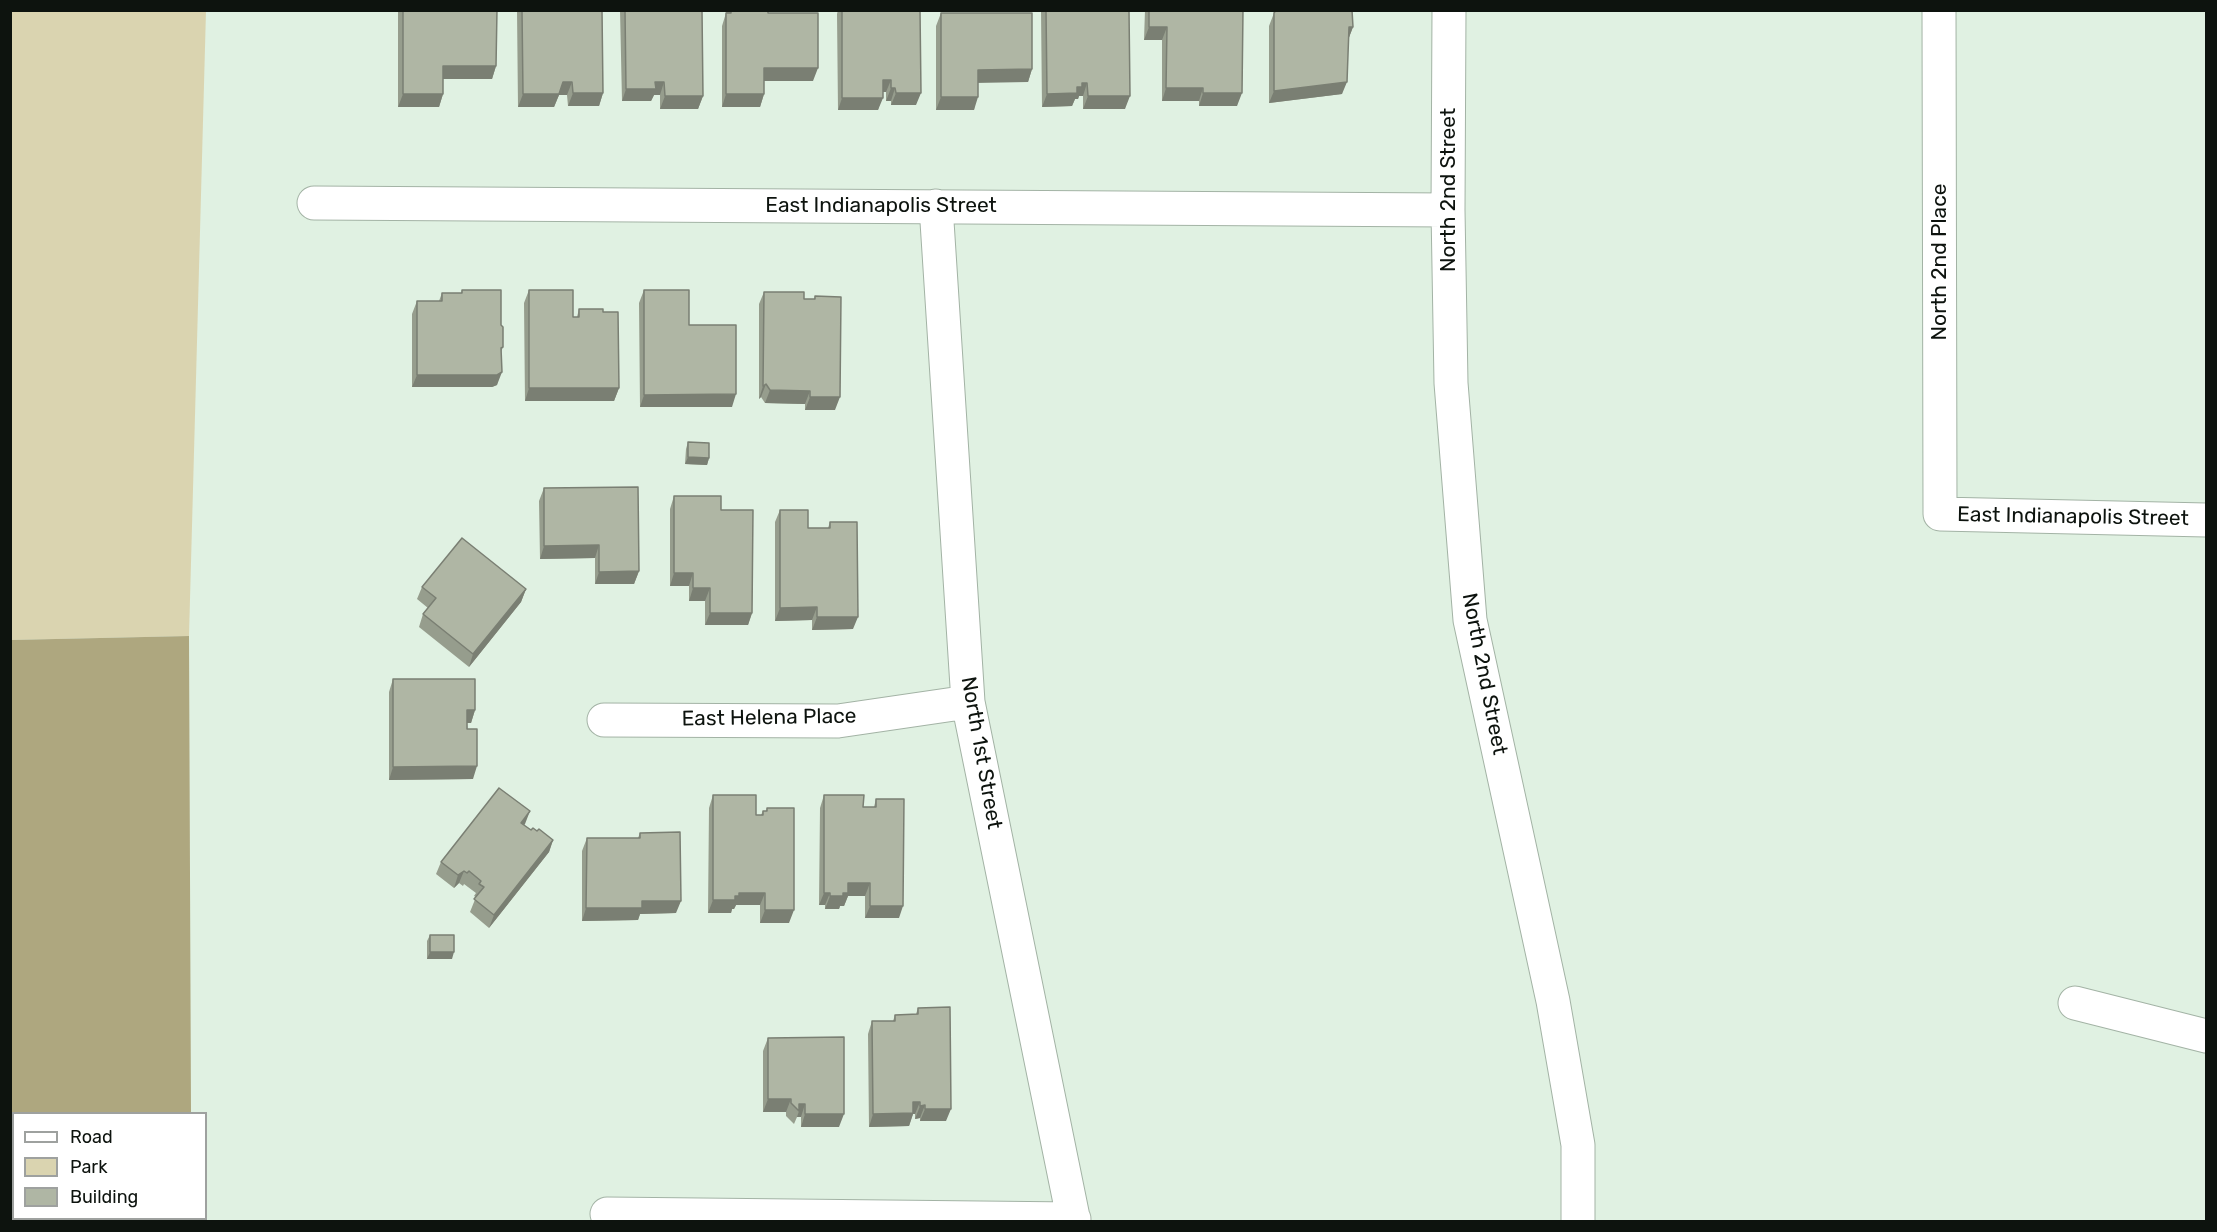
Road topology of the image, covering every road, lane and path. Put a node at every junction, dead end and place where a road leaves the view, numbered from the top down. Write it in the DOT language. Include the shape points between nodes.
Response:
graph roads {
  1 [pos="1449,10"];
  2 [pos="1939,10"];
  3 [pos="314,203"];
  4 [pos="936,206"];
  5 [pos="1448,210"];
  6 [pos="1940,514"];
  7 [pos="2206,520"];
  8 [pos="968,702"];
  9 [pos="604,720"];
  10 [pos="2075,1003"];
  11 [pos="2206,1036"];
  12 [pos="608,1214"];
  13 [pos="1074,1220"];
  14 [pos="1578,1221"];
  1 -- 5 [label="street, North 2nd Street"];
  2 -- 6 [label="street, North 2nd Place"];
  3 -- 4 [label="street, East Indianapolis Street"];
  4 -- 5 [label="street, East Indianapolis Street"];
  4 -- 8 [label="street, North 1st Street"];
  5 -- 14 [label="street, North 2nd Street" via="1451,383 1470,620 1553,1001 1578,1145"];
  6 -- 7 [label="street, East Indianapolis Street"];
  8 -- 9 [label="street, East Helena Place" via="837,721"];
  8 -- 13 [label="street, North 1st Street"];
  10 -- 11 [label="street"];
  12 -- 13 [label="street"];
}
